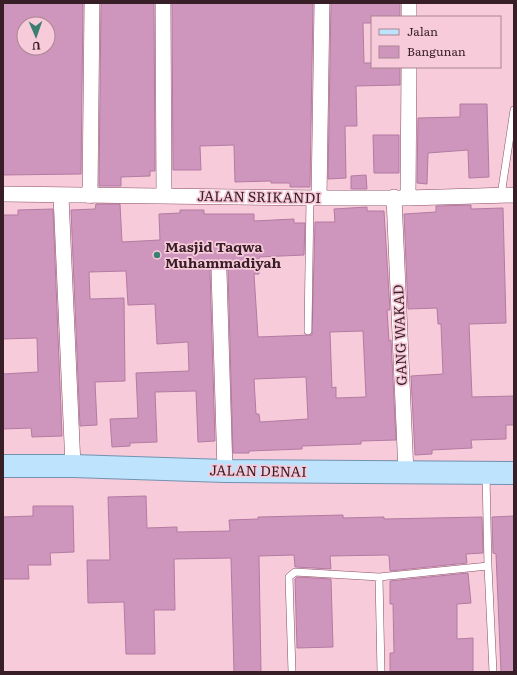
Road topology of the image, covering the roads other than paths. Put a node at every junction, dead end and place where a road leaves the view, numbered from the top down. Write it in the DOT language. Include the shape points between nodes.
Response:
graph roads {
  1 [pos="92,3"];
  2 [pos="163,3"];
  3 [pos="322,3"];
  4 [pos="409,68"];
  5 [pos="514,110"];
  6 [pos="3,194"];
  7 [pos="507,195"];
  8 [pos="60,196"];
  9 [pos="90,196"];
  10 [pos="164,196"];
  11 [pos="314,198"];
  12 [pos="401,198"];
  13 [pos="219,271"];
  14 [pos="308,331"];
  15 [pos="3,466"];
  16 [pos="73,466"];
  17 [pos="225,471"];
  18 [pos="406,473"];
  19 [pos="486,473"];
  20 [pos="514,473"];
  21 [pos="488,566"];
  22 [pos="379,576"];
  23 [pos="292,672"];
  24 [pos="381,672"];
  25 [pos="493,672"];
  1 -- 9 [label="street"];
  2 -- 10 [label="street"];
  3 -- 11 [label="street"];
  4 -- 12 [label="street, GANG WAKAD"];
  5 -- 7 [label="lane"];
  6 -- 8 [label="street, JALAN SRIKANDI"];
  7 -- 12 [label="street, JALAN SRIKANDI"];
  8 -- 9 [label="street, JALAN SRIKANDI"];
  8 -- 16 [label="street"];
  9 -- 10 [label="street, JALAN SRIKANDI"];
  10 -- 11 [label="street, JALAN SRIKANDI"];
  11 -- 12 [label="street, JALAN SRIKANDI"];
  11 -- 14 [label="lane"];
  12 -- 18 [label="street, GANG WAKAD"];
  13 -- 17 [label="street"];
  15 -- 16 [label="main road, JALAN DENAI"];
  16 -- 17 [label="main road, JALAN DENAI"];
  17 -- 18 [label="main road, JALAN DENAI"];
  18 -- 19 [label="main road, JALAN DENAI"];
  19 -- 20 [label="main road, JALAN DENAI"];
  19 -- 21 [label="lane"];
  21 -- 22 [label="lane"];
  21 -- 25 [label="lane"];
  22 -- 23 [label="lane" via="295,572 289,577"];
  22 -- 24 [label="lane"];
}
